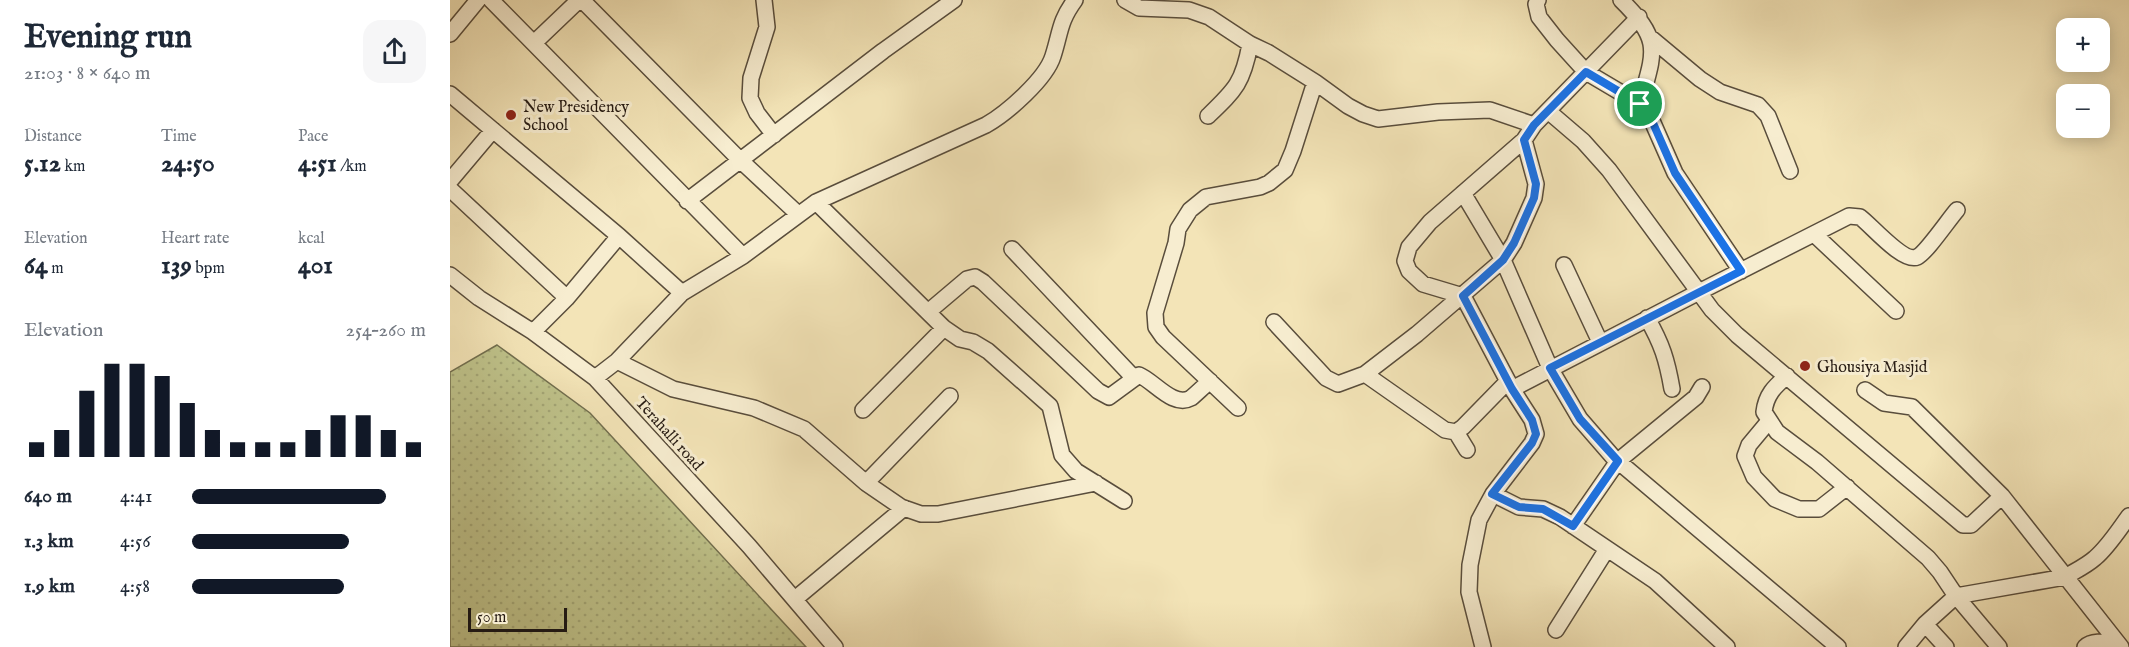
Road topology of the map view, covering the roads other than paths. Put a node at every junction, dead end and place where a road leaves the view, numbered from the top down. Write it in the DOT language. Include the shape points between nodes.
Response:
graph roads {
  1 [pos="478,0"];
  2 [pos="491,0"];
  3 [pos="581,0"];
  4 [pos="764,0"];
  5 [pos="954,0"];
  6 [pos="1076,0"];
  7 [pos="1125,0"];
  8 [pos="1621,0"];
  9 [pos="1535,1"];
  10 [pos="1189,5"];
  11 [pos="1639,17"];
  12 [pos="450,34"];
  13 [pos="1652,39"];
  14 [pos="534,43"];
  15 [pos="1250,44"];
  16 [pos="1586,72"];
  17 [pos="1316,82"];
  18 [pos="450,94"];
  19 [pos="1640,104"];
  20 [pos="1548,111"];
  21 [pos="1208,116"];
  22 [pos="1534,125"];
  23 [pos="493,130"];
  24 [pos="774,135"];
  25 [pos="1524,140"];
  26 [pos="740,160"];
  27 [pos="1790,171"];
  28 [pos="450,181"];
  29 [pos="450,189"];
  30 [pos="1462,194"];
  31 [pos="687,201"];
  32 [pos="816,202"];
  33 [pos="1957,210"];
  34 [pos="798,214"];
  35 [pos="1814,234"];
  36 [pos="618,236"];
  37 [pos="1012,249"];
  38 [pos="743,256"];
  39 [pos="1503,260"];
  40 [pos="1564,265"];
  41 [pos="1741,271"];
  42 [pos="450,275"];
  43 [pos="1699,292"];
  44 [pos="682,293"];
  45 [pos="1463,296"];
  46 [pos="567,298"];
  47 [pos="1896,311"];
  48 [pos="928,312"];
  49 [pos="1647,318"];
  50 [pos="1274,322"];
  51 [pos="944,328"];
  52 [pos="533,332"];
  53 [pos="1600,342"];
  54 [pos="617,362"];
  55 [pos="1550,368"];
  56 [pos="1365,374"];
  57 [pos="1786,376"];
  58 [pos="1133,377"];
  59 [pos="596,378"];
  60 [pos="1210,381"];
  61 [pos="1510,385"];
  62 [pos="1702,387"];
  63 [pos="1672,389"];
  64 [pos="1865,390"];
  65 [pos="950,396"];
  66 [pos="1238,408"];
  67 [pos="862,410"];
  68 [pos="1769,421"];
  69 [pos="1456,432"];
  70 [pos="1467,450"];
  71 [pos="1618,461"];
  72 [pos="866,483"];
  73 [pos="1096,483"];
  74 [pos="1847,487"];
  75 [pos="1492,494"];
  76 [pos="2002,496"];
  77 [pos="1124,501"];
  78 [pos="904,508"];
  79 [pos="2129,516"];
  80 [pos="1573,526"];
  81 [pos="1607,549"];
  82 [pos="2065,577"];
  83 [pos="1956,597"];
  84 [pos="795,599"];
  85 [pos="1925,624"];
  86 [pos="1556,630"];
  87 [pos="2120,645"];
  88 [pos="835,647"];
  89 [pos="1484,647"];
  90 [pos="1727,647"];
  91 [pos="1838,647"];
  92 [pos="1906,647"];
  93 [pos="1946,647"];
  94 [pos="1999,647"];
  95 [pos="2085,647"];
  1 -- 12 [label="street"];
  2 -- 14 [label="street"];
  3 -- 14 [label="street"];
  3 -- 26 [label="street"];
  4 -- 24 [label="street" via="766,27 751,78 750,98"];
  5 -- 24 [label="street"];
  6 -- 32 [label="street" via="1063,18 1053,58 1003,115"];
  7 -- 10 [label="street" via="1139,8"];
  8 -- 11 [label="street"];
  9 -- 16 [label="street" via="1539,17"];
  10 -- 15 [label="street"];
  11 -- 13 [label="street"];
  11 -- 16 [label="street"];
  13 -- 19 [label="street" via="1653,56"];
  13 -- 27 [label="street" via="1720,92 1758,105 1768,116"];
  14 -- 31 [label="street"];
  15 -- 17 [label="street"];
  15 -- 21 [label="street" via="1246,69 1233,91"];
  16 -- 19 [label="street"];
  16 -- 20 [label="street"];
  17 -- 22 [label="street" via="1348,106 1378,119 1438,111 1490,110"];
  17 -- 60 [label="street" via="1284,170 1260,187 1206,197 1190,210 1178,229 1155,313 1156,327"];
  18 -- 23 [label="street"];
  19 -- 41 [label="street" via="1649,114 1675,173"];
  20 -- 22 [label="street"];
  20 -- 43 [label="street" via="1609,170"];
  22 -- 25 [label="street"];
  23 -- 28 [label="street"];
  23 -- 36 [label="street"];
  24 -- 26 [label="street"];
  25 -- 30 [label="street"];
  25 -- 39 [label="street" via="1536,184 1534,198"];
  26 -- 31 [label="street"];
  26 -- 34 [label="street"];
  29 -- 46 [label="street"];
  30 -- 39 [label="street"];
  30 -- 45 [label="street" via="1430,222 1409,247 1405,261 1409,271 1423,284"];
  31 -- 38 [label="street"];
  32 -- 34 [label="street"];
  32 -- 48 [label="street"];
  33 -- 35 [label="street" via="1916,258 1899,253 1860,217 1850,216"];
  34 -- 38 [label="street"];
  35 -- 41 [label="street"];
  35 -- 47 [label="street"];
  36 -- 44 [label="street"];
  36 -- 46 [label="street"];
  37 -- 58 [label="street"];
  38 -- 44 [label="street"];
  39 -- 45 [label="street"];
  39 -- 55 [label="street"];
  40 -- 53 [label="street"];
  41 -- 43 [label="street"];
  42 -- 52 [label="street, Terahalli road"];
  43 -- 49 [label="street"];
  43 -- 57 [label="street" via="1712,310"];
  44 -- 54 [label="street"];
  45 -- 56 [label="street"];
  45 -- 61 [label="street"];
  46 -- 52 [label="street"];
  48 -- 51 [label="street"];
  48 -- 58 [label="street" via="975,277 1098,391 1109,397"];
  49 -- 53 [label="street"];
  49 -- 63 [label="street" via="1660,340"];
  50 -- 56 [label="street" via="1326,378 1338,384"];
  51 -- 67 [label="street"];
  51 -- 73 [label="street" via="988,351 1050,406 1062,455 1076,471"];
  52 -- 59 [label="street, Terahalli road"];
  53 -- 55 [label="street"];
  54 -- 59 [label="street"];
  54 -- 72 [label="street" via="673,389 754,408 804,429"];
  55 -- 61 [label="street"];
  55 -- 71 [label="street" via="1580,419"];
  56 -- 69 [label="street" via="1445,430"];
  57 -- 68 [label="street" via="1765,400 1764,412"];
  57 -- 76 [label="street" via="1963,525 1971,525"];
  58 -- 60 [label="street" via="1145,377 1172,398 1183,401"];
  59 -- 84 [label="street, Terahalli road"];
  60 -- 66 [label="street"];
  61 -- 69 [label="street"];
  61 -- 75 [label="street" via="1532,420 1536,434"];
  62 -- 71 [label="street" via="1696,398"];
  64 -- 76 [label="street" via="1884,403 1912,406"];
  65 -- 72 [label="street"];
  68 -- 74 [label="street" via="1777,432"];
  68 -- 74 [label="street" via="1745,456 1754,477 1774,499 1799,509 1819,509"];
  69 -- 70 [label="street"];
  71 -- 80 [label="street"];
  71 -- 91 [label="street"];
  72 -- 78 [label="street"];
  73 -- 77 [label="street"];
  73 -- 78 [label="street" via="938,514"];
  74 -- 83 [label="street" via="1928,558"];
  75 -- 80 [label="street" via="1519,507 1543,509"];
  75 -- 89 [label="street" via="1479,520 1470,565 1469,592"];
  76 -- 82 [label="street"];
  78 -- 84 [label="street"];
  79 -- 82 [label="street" via="2094,559"];
  80 -- 81 [label="street"];
  81 -- 86 [label="street"];
  81 -- 90 [label="street" via="1655,581"];
  82 -- 83 [label="street"];
  82 -- 87 [label="street"];
  83 -- 85 [label="street"];
  83 -- 94 [label="street"];
  84 -- 88 [label="street, Terahalli road"];
  85 -- 92 [label="street"];
  85 -- 93 [label="street"];
  87 -- 95 [label="street" via="2096,642"];
}
